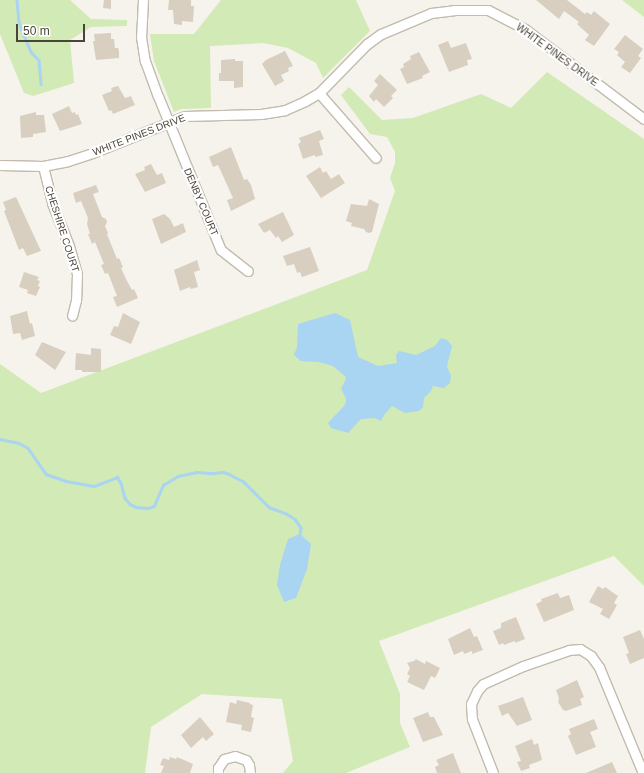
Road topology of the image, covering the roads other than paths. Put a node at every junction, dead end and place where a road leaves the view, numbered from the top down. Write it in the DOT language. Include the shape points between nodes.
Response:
graph roads {
  1 [pos="143,0"];
  2 [pos="319,93"];
  3 [pos="644,119"];
  4 [pos="168,123"];
  5 [pos="376,158"];
  6 [pos="0,165"];
  7 [pos="43,166"];
  8 [pos="248,271"];
  9 [pos="72,316"];
  10 [pos="218,773"];
  11 [pos="250,773"];
  12 [pos="493,773"];
  13 [pos="643,773"];
  1 -- 4 [label="street, DENBY COURT" via="141,37 145,61"];
  2 -- 3 [label="street, WHITE PINES DRIVE" via="367,44 381,34 431,13 488,10 525,29"];
  2 -- 4 [label="street, WHITE PINES DRIVE" via="285,110 261,114 186,116"];
  2 -- 5 [label="street"];
  4 -- 7 [label="street, WHITE PINES DRIVE" via="92,153"];
  4 -- 8 [label="street, DENBY COURT" via="221,250"];
  6 -- 7 [label="street, WHITE PINES DRIVE"];
  7 -- 9 [label="street, CHESHIRE COURT" via="52,203 77,274 76,300"];
  10 -- 11 [label="street" via="220,763 224,759 235,756 246,760"];
  12 -- 13 [label="street" via="472,719 471,704 477,691 483,684 524,666 569,650 580,649 591,656 599,667"];
}
